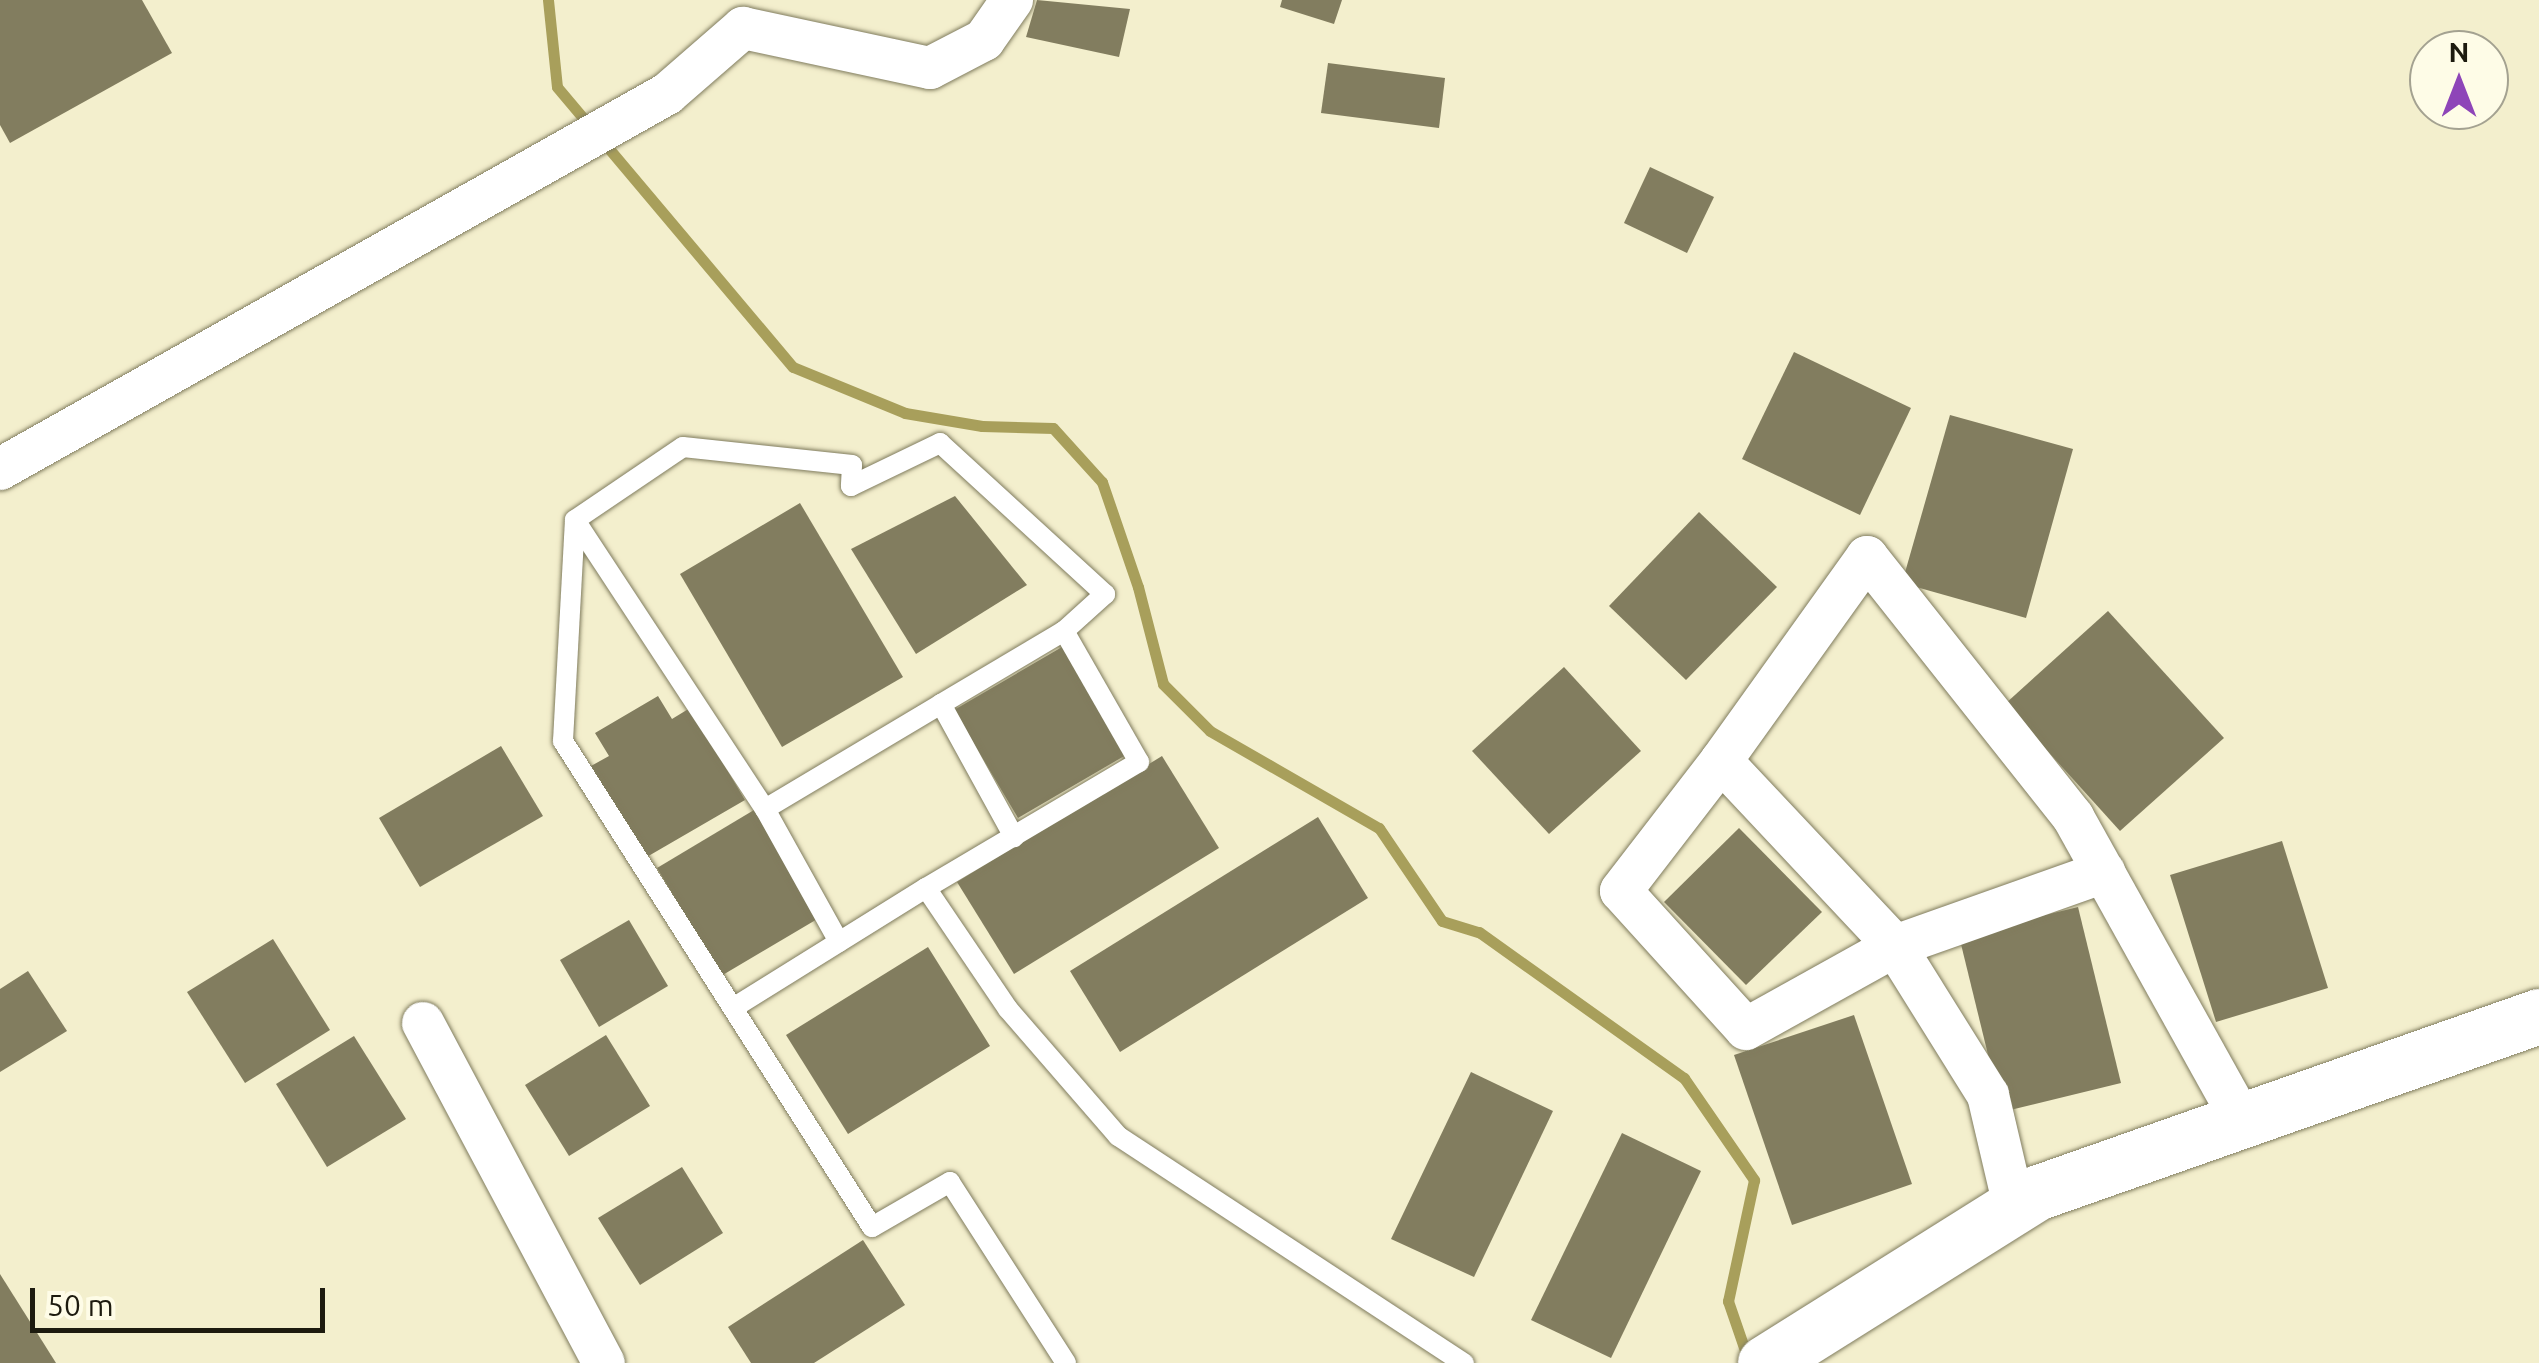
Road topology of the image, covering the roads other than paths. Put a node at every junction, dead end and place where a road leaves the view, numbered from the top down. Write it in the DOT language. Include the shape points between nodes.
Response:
graph roads {
  1 [pos="1012,0"];
  2 [pos="0,470"];
  3 [pos="576,520"];
  4 [pos="1064,631"];
  5 [pos="941,704"];
  6 [pos="1721,760"];
  7 [pos="764,809"];
  8 [pos="1014,837"];
  9 [pos="2104,872"];
  10 [pos="926,888"];
  11 [pos="839,942"];
  12 [pos="1896,946"];
  13 [pos="733,1008"];
  14 [pos="2539,1016"];
  15 [pos="422,1023"];
  16 [pos="2242,1120"];
  17 [pos="2014,1206"];
  18 [pos="604,1363"];
  19 [pos="1066,1363"];
  20 [pos="1463,1363"];
  21 [pos="1765,1363"];
  1 -- 2 [label="street" via="984,40 930,68 743,28 667,94"];
  3 -- 4 [label="lane" via="683,447 852,465 851,486 940,444 1105,594"];
  3 -- 7 [label="lane"];
  3 -- 13 [label="lane" via="563,741"];
  4 -- 5 [label="lane"];
  4 -- 8 [label="lane" via="1139,762"];
  5 -- 7 [label="lane"];
  5 -- 8 [label="lane"];
  6 -- 9 [label="street" via="1866,557 2074,817"];
  6 -- 12 [label="street"];
  6 -- 12 [label="street" via="1621,891 1746,1030"];
  7 -- 11 [label="lane"];
  8 -- 10 [label="lane"];
  9 -- 12 [label="street"];
  9 -- 16 [label="street"];
  10 -- 11 [label="lane"];
  10 -- 20 [label="lane" via="1008,1009 1118,1136"];
  11 -- 13 [label="lane"];
  12 -- 17 [label="street" via="1988,1094"];
  13 -- 19 [label="lane" via="872,1227 950,1182"];
  14 -- 16 [label="street"];
  15 -- 18 [label="street"];
  16 -- 17 [label="street"];
  17 -- 21 [label="street"];
}
